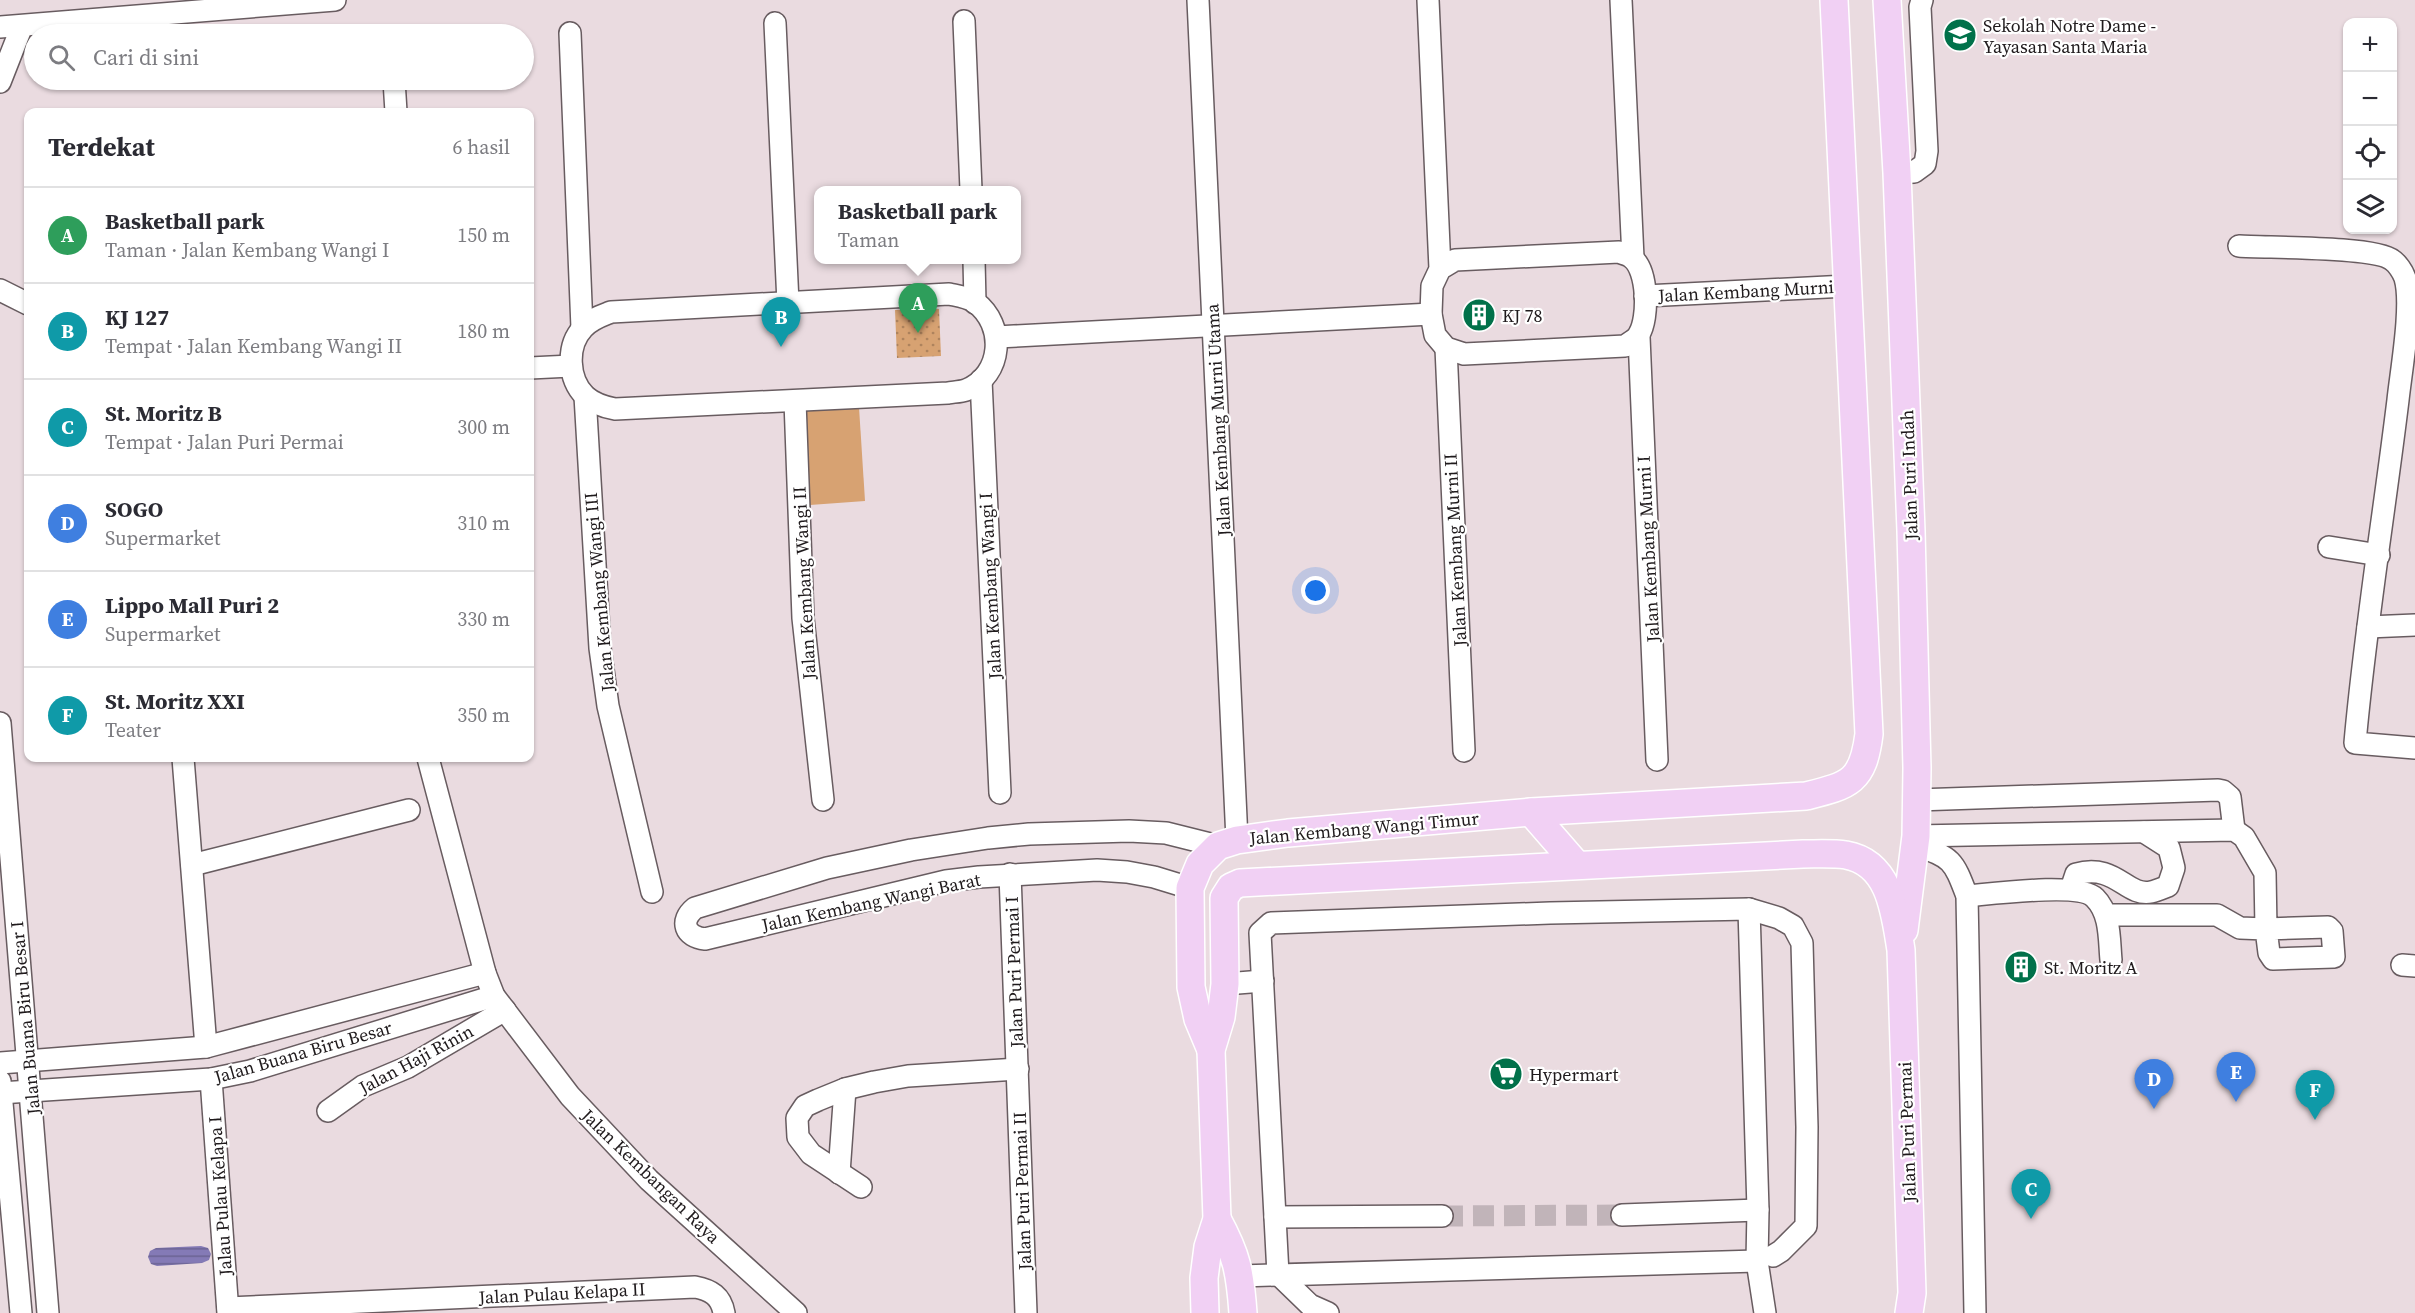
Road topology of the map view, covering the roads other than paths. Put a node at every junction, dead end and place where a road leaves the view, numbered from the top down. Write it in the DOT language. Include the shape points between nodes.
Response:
graph roads {
  1 [pos="335,0"];
  2 [pos="1198,0"];
  3 [pos="1428,0"];
  4 [pos="1621,0"];
  5 [pos="1834,0"];
  6 [pos="1887,0"];
  7 [pos="1922,0"];
  8 [pos="964,21"];
  9 [pos="776,23"];
  10 [pos="46,24"];
  11 [pos="22,26"];
  12 [pos="0,27"];
  13 [pos="570,33"];
  14 [pos="0,82"];
  15 [pos="395,90"];
  16 [pos="396,108"];
  17 [pos="1897,174"];
  18 [pos="971,186"];
  19 [pos="2239,246"];
  20 [pos="1633,258"];
  21 [pos="974,264"];
  22 [pos="1440,269"];
  23 [pos="1847,286"];
  24 [pos="0,290"];
  25 [pos="1645,296"];
  26 [pos="24,302"];
  27 [pos="788,303"];
  28 [pos="975,303"];
  29 [pos="1431,314"];
  30 [pos="1214,325"];
  31 [pos="582,328"];
  32 [pos="997,337"];
  33 [pos="1639,337"];
  34 [pos="1446,348"];
  35 [pos="571,366"];
  36 [pos="534,368"];
  37 [pos="981,380"];
  38 [pos="585,396"];
  39 [pos="795,400"];
  40 [pos="2329,547"];
  41 [pos="2379,555"];
  42 [pos="2415,625"];
  43 [pos="2368,627"];
  44 [pos="0,723"];
  45 [pos="2415,748"];
  46 [pos="1464,751"];
  47 [pos="1657,760"];
  48 [pos="183,762"];
  49 [pos="429,762"];
  50 [pos="1000,793"];
  51 [pos="823,800"];
  52 [pos="1917,800"];
  53 [pos="409,810"];
  54 [pos="1530,813"];
  55 [pos="2234,830"];
  56 [pos="2144,832"];
  57 [pos="1916,841"];
  58 [pos="1227,843"];
  59 [pos="192,865"];
  60 [pos="1577,865"];
  61 [pos="1010,874"];
  62 [pos="1190,888"];
  63 [pos="2071,889"];
  64 [pos="652,892"];
  65 [pos="1967,896"];
  66 [pos="695,908"];
  67 [pos="1749,909"];
  68 [pos="2106,915"];
  69 [pos="1901,950"];
  70 [pos="2111,960"];
  71 [pos="484,973"];
  72 [pos="1263,981"];
  73 [pos="1225,984"];
  74 [pos="500,1003"];
  75 [pos="207,1047"];
  76 [pos="1211,1050"];
  77 [pos="29,1060"];
  78 [pos="0,1063"];
  79 [pos="1018,1069"];
  80 [pos="211,1079"];
  81 [pos="0,1088"];
  82 [pos="845,1089"];
  83 [pos="31,1090"];
  84 [pos="328,1112"];
  85 [pos="839,1173"];
  86 [pos="861,1187"];
  87 [pos="1758,1210"];
  88 [pos="1622,1215"];
  89 [pos="1442,1216"];
  90 [pos="1275,1217"];
  91 [pos="1217,1219"];
  92 [pos="1765,1259"];
  93 [pos="1278,1274"];
  94 [pos="1240,1276"];
  95 [pos="562,1303"];
  96 [pos="720,1304"];
  97 [pos="397,1306"];
  98 [pos="1912,1306"];
  99 [pos="228,1311"];
  100 [pos="21,1313"];
  101 [pos="48,1313"];
  102 [pos="796,1313"];
  103 [pos="1026,1313"];
  104 [pos="1204,1313"];
  105 [pos="1243,1313"];
  106 [pos="1328,1313"];
  107 [pos="1765,1313"];
  108 [pos="1975,1313"];
  1 -- 10 [label="street"];
  2 -- 30 [label="street, Jalan Kembang Murni Utama"];
  3 -- 22 [label="street"];
  4 -- 20 [label="street"];
  5 -- 23 [label="main road"];
  6 -- 17 [label="main road, Jalan Puri Indah"];
  7 -- 17 [label="street" via="1927,151 1925,164 1914,172"];
  8 -- 18 [label="street"];
  9 -- 27 [label="street"];
  11 -- 12 [label="street"];
  11 -- 14 [label="street"];
  13 -- 31 [label="street"];
  15 -- 16 [label="street"];
  17 -- 52 [label="main road, Jalan Puri Indah"];
  19 -- 41 [label="street" via="2384,255 2393,260 2405,278 2405,339"];
  20 -- 22 [label="street" via="1619,252 1455,260"];
  20 -- 25 [label="street, Jalan Kembang Murni I" via="1641,272"];
  21 -- 28 [label="street"];
  22 -- 29 [label="street" via="1432,286"];
  23 -- 25 [label="street, Jalan Kembang Murni"];
  23 -- 54 [label="main road, Jalan Kembang Wangi Timur" via="1869,734 1866,757 1858,773 1841,787 1806,796"];
  24 -- 26 [label="street"];
  25 -- 33 [label="street, Jalan Kembang Murni I"];
  27 -- 28 [label="street" via="949,294"];
  27 -- 31 [label="street" via="611,312"];
  28 -- 32 [label="street" via="990,319"];
  29 -- 30 [label="street"];
  29 -- 34 [label="street" via="1436,335"];
  30 -- 32 [label="street"];
  30 -- 58 [label="street, Jalan Kembang Murni Utama"];
  31 -- 35 [label="street" via="572,346"];
  32 -- 37 [label="street" via="994,362"];
  33 -- 34 [label="street" via="1625,346 1464,354"];
  33 -- 47 [label="street, Jalan Kembang Murni I"];
  34 -- 46 [label="street, Jalan Kembang Murni II"];
  35 -- 36 [label="street"];
  35 -- 38 [label="street" via="575,382"];
  37 -- 39 [label="street" via="966,390 948,393"];
  37 -- 50 [label="street, Jalan Kembang Wangi I"];
  38 -- 39 [label="street" via="615,409"];
  38 -- 64 [label="street, Jalan Kembang Wangi III" via="600,648 608,706"];
  39 -- 51 [label="street, Jalan Kembang Wangi II" via="803,618"];
  40 -- 41 [label="street"];
  41 -- 43 [label="street"];
  42 -- 43 [label="street"];
  43 -- 45 [label="street" via="2355,743"];
  44 -- 77 [label="street, Jalan Buana Biru Besar I"];
  48 -- 59 [label="street"];
  49 -- 71 [label="street, Jalan Kembangan Raya"];
  52 -- 55 [label="street" via="2218,790 2230,797"];
  52 -- 57 [label="main road, Jalan Puri Indah"];
  53 -- 59 [label="street"];
  54 -- 58 [label="main road, Jalan Kembang Wangi Timur" via="1288,833"];
  54 -- 60 [label="main road"];
  55 -- 56 [label="street"];
  55 -- 68 [label="street" via="2244,837 2265,873 2266,929 2240,928 2217,915"];
  56 -- 57 [label="street"];
  56 -- 63 [label="street" via="2169,848 2174,868 2168,886 2149,893 2136,891 2103,872 2087,871 2076,874"];
  57 -- 65 [label="street" via="1944,855 1957,870"];
  57 -- 69 [label="main road, Jalan Puri Indah"];
  58 -- 62 [label="main road" via="1200,864"];
  58 -- 66 [label="street, Jalan Kembang Wangi Timur" via="1129,831 988,838 827,868"];
  59 -- 75 [label="street"];
  60 -- 69 [label="main road" via="1846,855 1870,867 1889,892"];
  60 -- 73 [label="main road" via="1240,883 1231,887 1224,898"];
  61 -- 62 [label="street, Jalan Kembang Wangi Barat" via="1127,872"];
  61 -- 66 [label="street, Jalan Kembang Wangi Barat" via="946,881 705,939 688,932 685,923"];
  61 -- 79 [label="street, Jalan Puri Permai I"];
  62 -- 76 [label="main road" via="1191,987 1198,1019"];
  63 -- 65 [label="street"];
  63 -- 68 [label="street" via="2094,897"];
  65 -- 108 [label="street"];
  67 -- 72 [label="street" via="1271,923 1260,933"];
  67 -- 87 [label="street"];
  67 -- 92 [label="street" via="1793,926 1802,943 1806,1226 1781,1251"];
  68 -- 70 [label="street"];
  69 -- 98 [label="main road, Jalan Puri Permai"];
  71 -- 74 [label="street, Jalan Kembangan Raya"];
  71 -- 75 [label="street, Jalan Buana Biru Besar"];
  72 -- 73 [label="street"];
  72 -- 90 [label="street"];
  73 -- 76 [label="main road"];
  74 -- 80 [label="street, Jalan Buana Biru Besar"];
  74 -- 84 [label="street, Jalan Haji Rinin" via="408,1067 363,1086"];
  74 -- 102 [label="street, Jalan Kembangan Raya" via="570,1096 649,1180"];
  75 -- 77 [label="street, Jalan Buana Biru Besar"];
  76 -- 91 [label="main road"];
  77 -- 78 [label="street, Jalan Buana Biru Besar"];
  77 -- 83 [label="street, Jalan Buana Biru Besar I"];
  79 -- 82 [label="street" via="908,1076"];
  79 -- 103 [label="street, Jalan Puri Permai II"];
  80 -- 83 [label="street, Jalan Buana Biru Besar"];
  80 -- 99 [label="street, Jalau Pulau Kelapa I"];
  81 -- 83 [label="street, Jalan Buana Biru Besar"];
  81 -- 100 [label="street, Jalan Buana Biru Besar I"];
  82 -- 85 [label="street"];
  82 -- 85 [label="street" via="805,1106 796,1118 798,1137 811,1154"];
  83 -- 101 [label="street, Jalan Buana Biru Besar I"];
  85 -- 86 [label="street"];
  87 -- 88 [label="street"];
  87 -- 92 [label="street"];
  89 -- 90 [label="street"];
  90 -- 93 [label="street"];
  91 -- 94 [label="main road" via="1233,1248"];
  91 -- 104 [label="main road" via="1208,1247"];
  92 -- 93 [label="street"];
  92 -- 107 [label="street"];
  93 -- 94 [label="street"];
  93 -- 106 [label="street" via="1310,1305"];
  94 -- 105 [label="main road"];
  95 -- 96 [label="street, Jalan Pulau Kelapa II" via="694,1287 706,1289"];
  95 -- 97 [label="street, Jalan Pulau Kelapa II"];
  97 -- 99 [label="street, Jalan Pulau Kelapa II"];
}
